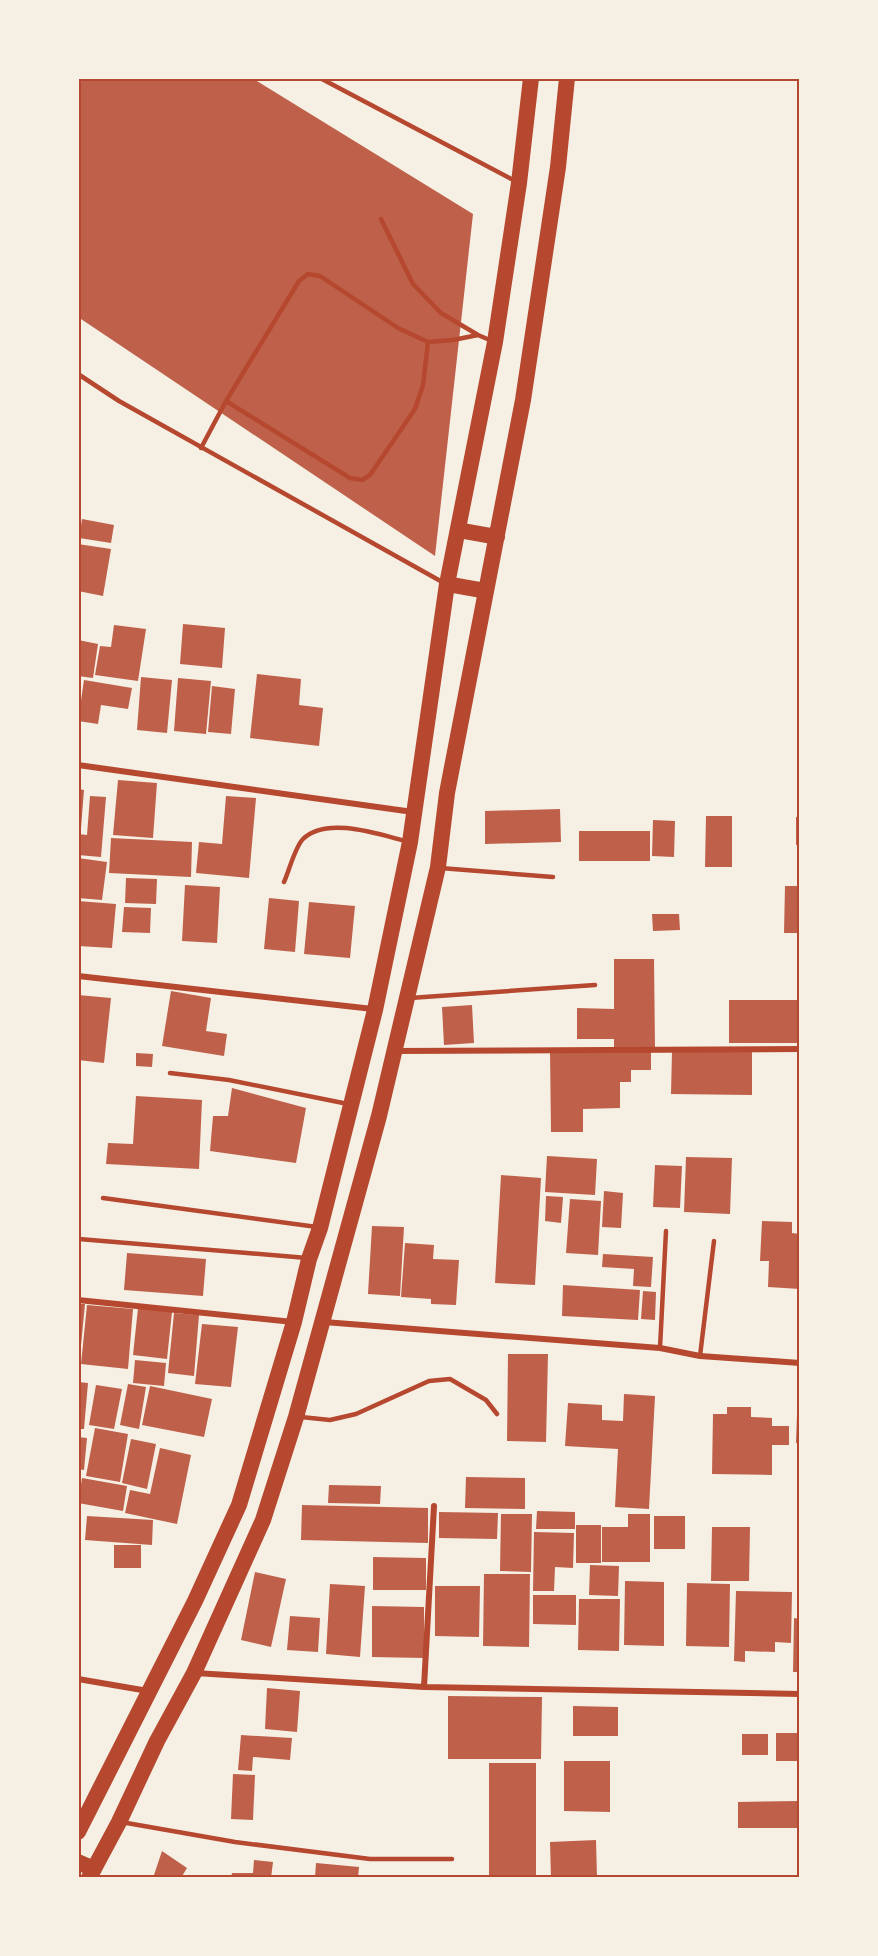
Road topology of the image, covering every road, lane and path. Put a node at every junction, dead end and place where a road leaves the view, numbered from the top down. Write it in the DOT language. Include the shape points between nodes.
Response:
graph roads {
  1 [pos="320,78"];
  2 [pos="531,78"];
  3 [pos="567,78"];
  4 [pos="519,183"];
  5 [pos="381,219"];
  6 [pos="478,335"];
  7 [pos="428,342"];
  8 [pos="495,342"];
  9 [pos="78,374"];
  10 [pos="226,401"];
  11 [pos="201,448"];
  12 [pos="458,530"];
  13 [pos="497,537"];
  14 [pos="447,584"];
  15 [pos="486,591"];
  16 [pos="78,765"];
  17 [pos="414,812"];
  18 [pos="410,842"];
  19 [pos="438,867"];
  20 [pos="553,877"];
  21 [pos="284,882"];
  22 [pos="78,976"];
  23 [pos="595,985"];
  24 [pos="407,998"];
  25 [pos="375,1010"];
  26 [pos="800,1049"];
  27 [pos="394,1051"];
  28 [pos="171,1072"];
  29 [pos="350,1105"];
  30 [pos="104,1198"];
  31 [pos="320,1228"];
  32 [pos="666,1231"];
  33 [pos="79,1239"];
  34 [pos="714,1241"];
  35 [pos="309,1259"];
  36 [pos="78,1300"];
  37 [pos="294,1322"];
  38 [pos="321,1322"];
  39 [pos="660,1348"];
  40 [pos="700,1356"];
  41 [pos="800,1364"];
  42 [pos="497,1414"];
  43 [pos="296,1417"];
  44 [pos="434,1506"];
  45 [pos="194,1672"];
  46 [pos="78,1679"];
  47 [pos="424,1687"];
  48 [pos="150,1692"];
  49 [pos="800,1694"];
  50 [pos="119,1822"];
  51 [pos="78,1832"];
  52 [pos="452,1859"];
  53 [pos="78,1862"];
  54 [pos="92,1874"];
  1 -- 4 [label="lane"];
  2 -- 4 [label="highway"];
  3 -- 13 [label="highway" via="558,167 523,399"];
  4 -- 8 [label="highway"];
  5 -- 6 [label="lane" via="413,284 441,313"];
  6 -- 7 [label="lane"];
  6 -- 8 [label="lane"];
  7 -- 10 [label="lane" via="398,328 320,276 308,274 299,281"];
  7 -- 10 [label="lane" via="423,385 415,409 370,475 362,480 350,478"];
  8 -- 12 [label="highway"];
  9 -- 11 [label="lane"];
  10 -- 11 [label="lane"];
  11 -- 14 [label="lane"];
  12 -- 13 [label="highway"];
  12 -- 14 [label="highway"];
  13 -- 15 [label="highway"];
  14 -- 15 [label="highway"];
  14 -- 17 [label="highway"];
  15 -- 19 [label="highway" via="447,793"];
  16 -- 17 [label="street"];
  17 -- 18 [label="highway"];
  18 -- 21 [label="lane" via="362,830 314,831 301,840"];
  18 -- 25 [label="highway"];
  19 -- 20 [label="lane"];
  19 -- 24 [label="highway"];
  22 -- 25 [label="street"];
  23 -- 24 [label="lane"];
  24 -- 27 [label="highway"];
  25 -- 29 [label="highway"];
  26 -- 27 [label="street"];
  27 -- 38 [label="highway"];
  28 -- 29 [label="lane" via="251,1083"];
  29 -- 31 [label="highway"];
  30 -- 31 [label="lane"];
  31 -- 35 [label="highway"];
  32 -- 39 [label="lane"];
  33 -- 35 [label="lane"];
  34 -- 40 [label="lane"];
  35 -- 37 [label="highway"];
  36 -- 37 [label="street"];
  37 -- 48 [label="highway" via="238,1505"];
  38 -- 39 [label="street"];
  38 -- 43 [label="highway"];
  39 -- 40 [label="street"];
  40 -- 41 [label="street"];
  42 -- 43 [label="lane" via="486,1400 450,1379 429,1381 356,1414 330,1420"];
  43 -- 45 [label="highway" via="263,1520"];
  44 -- 47 [label="street"];
  45 -- 47 [label="street"];
  45 -- 50 [label="highway"];
  46 -- 48 [label="street"];
  47 -- 49 [label="street"];
  48 -- 51 [label="highway"];
  50 -- 52 [label="lane" via="370,1859"];
  50 -- 54 [label="highway"];
  53 -- 54 [label="highway"];
}
